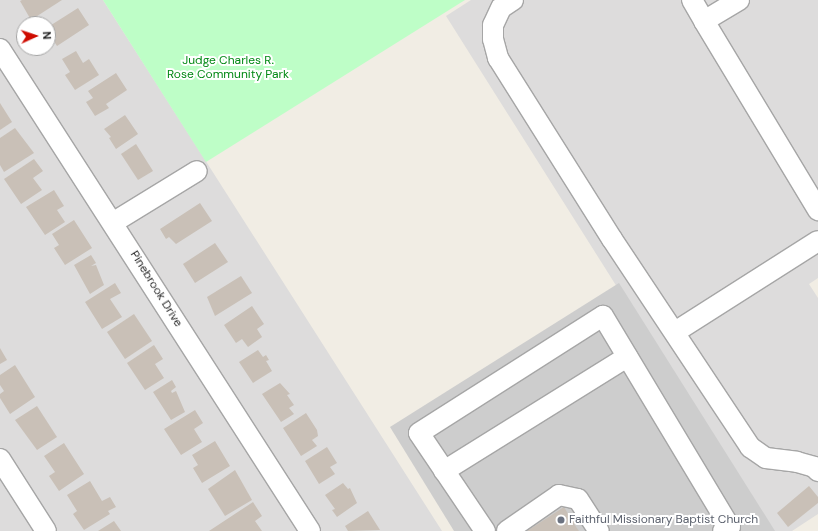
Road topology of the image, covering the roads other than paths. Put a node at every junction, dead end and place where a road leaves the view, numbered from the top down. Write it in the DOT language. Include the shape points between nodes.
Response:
graph roads {
  1 [pos="513,0"];
  2 [pos="692,0"];
  3 [pos="739,0"];
  4 [pos="704,21"];
  5 [pos="0,49"];
  6 [pos="197,171"];
  7 [pos="818,210"];
  8 [pos="114,222"];
  9 [pos="818,241"];
  10 [pos="675,332"];
  11 [pos="627,357"];
  12 [pos="0,459"];
  13 [pos="444,471"];
  14 [pos="818,471"];
  15 [pos="46,531"];
  16 [pos="310,531"];
  17 [pos="484,531"];
  18 [pos="507,531"];
  19 [pos="599,531"];
  20 [pos="723,531"];
  1 -- 10 [label="street" via="501,8 493,25 492,39 498,58"];
  2 -- 4 [label="street"];
  3 -- 4 [label="street"];
  4 -- 7 [label="street"];
  5 -- 8 [label="street, Pinebrook Drive"];
  6 -- 8 [label="street"];
  8 -- 16 [label="street, Pinebrook Drive"];
  9 -- 10 [label="street"];
  10 -- 14 [label="street" via="750,447 766,458 814,466"];
  11 -- 13 [label="street"];
  11 -- 13 [label="street" via="603,316 419,434"];
  11 -- 20 [label="street" via="730,527"];
  12 -- 15 [label="street"];
  13 -- 17 [label="street"];
  18 -- 19 [label="street" via="559,495 578,499"];
}
